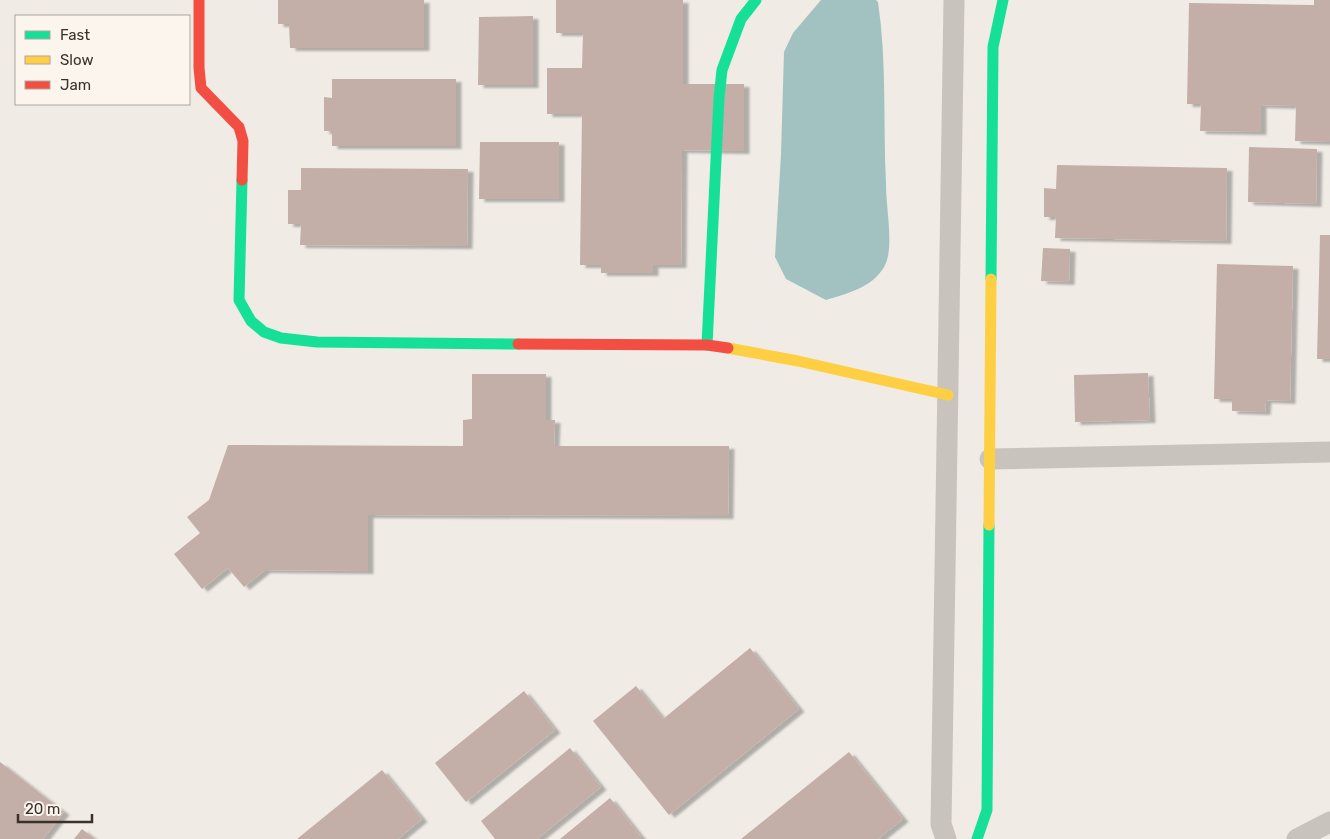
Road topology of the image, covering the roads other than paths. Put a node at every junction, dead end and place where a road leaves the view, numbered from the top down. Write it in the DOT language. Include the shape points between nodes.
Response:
graph roads {
  1 [pos="200,0"];
  2 [pos="756,0"];
  3 [pos="954,0"];
  4 [pos="1003,0"];
  5 [pos="707,344"];
  6 [pos="948,395"];
  7 [pos="1330,452"];
  8 [pos="990,459"];
  9 [pos="1330,822"];
  10 [pos="946,839"];
  11 [pos="977,839"];
  12 [pos="1297,839"];
  1 -- 5 [label="street" via="201,88 239,126 243,141 239,300 251,321 267,334 317,342"];
  2 -- 5 [label="street" via="741,19 722,70 718,98"];
  3 -- 6 [label="street"];
  4 -- 8 [label="street" via="994,47"];
  5 -- 6 [label="street"];
  6 -- 10 [label="street" via="941,824"];
  7 -- 8 [label="street"];
  8 -- 11 [label="street" via="987,810"];
  9 -- 12 [label="street"];
}
